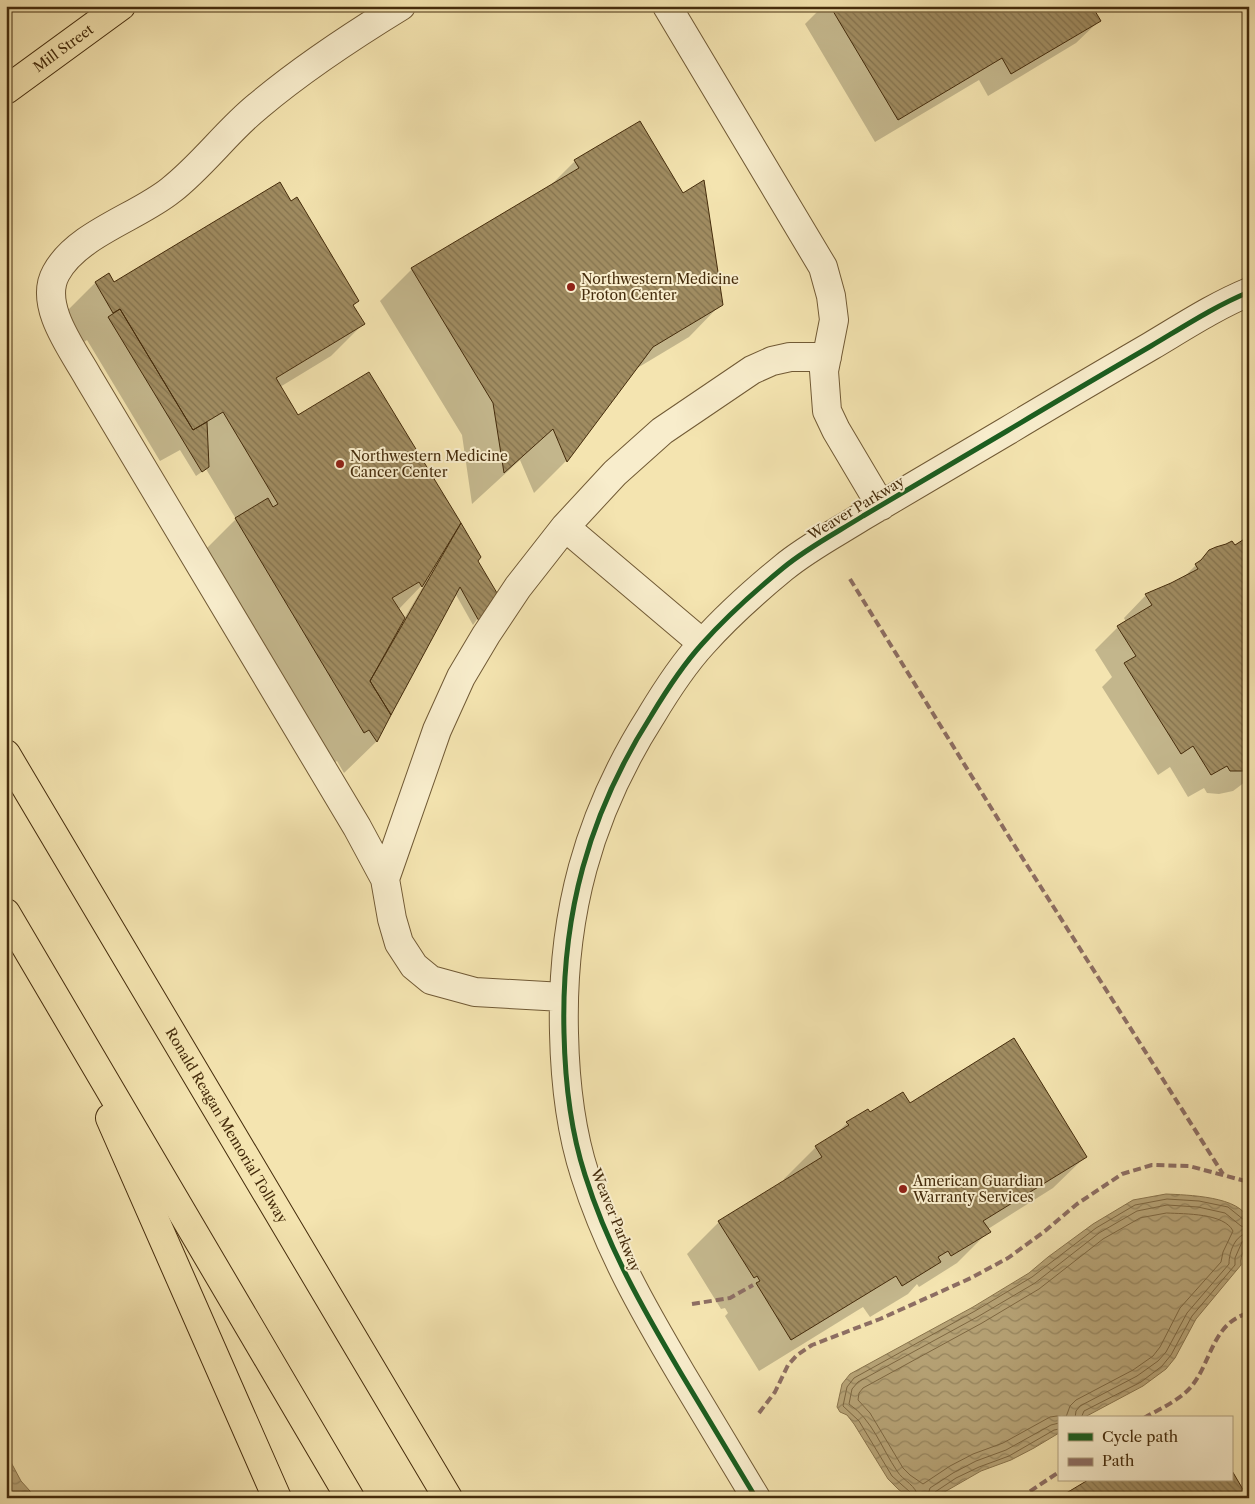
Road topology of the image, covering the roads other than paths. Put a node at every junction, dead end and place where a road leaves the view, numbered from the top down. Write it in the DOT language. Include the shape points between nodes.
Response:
graph roads {
  1 [pos="121,6"];
  2 [pos="401,6"];
  3 [pos="667,6"];
  4 [pos="6,90"];
  5 [pos="1249,292"];
  6 [pos="827,357"];
  7 [pos="881,506"];
  8 [pos="565,526"];
  9 [pos="702,643"];
  10 [pos="6,754"];
  11 [pos="385,879"];
  12 [pos="6,913"];
  13 [pos="563,997"];
  14 [pos="60,1002"];
  15 [pos="276,1498"];
  16 [pos="350,1498"];
  17 [pos="448,1498"];
  18 [pos="756,1498"];
  1 -- 4 [label="main road, Mill Street"];
  2 -- 11 [label="street" via="343,42 258,106 171,191 74,250 55,274 50,298 54,315 88,377 352,818"];
  3 -- 6 [label="street" via="822,267 832,296 834,320"];
  5 -- 7 [label="street, Weaver Parkway" via="1175,332"];
  6 -- 7 [label="street" via="824,370 827,411"];
  6 -- 8 [label="street" via="790,357 752,370 662,431 615,473"];
  7 -- 9 [label="street, Weaver Parkway" via="788,564"];
  8 -- 9 [label="street"];
  8 -- 11 [label="street" via="502,611 461,677 437,730"];
  9 -- 13 [label="street, Weaver Parkway" via="669,686 634,742 604,803 575,900"];
  10 -- 17 [label="main road, Ronald Reagan Memorial Tollway"];
  11 -- 13 [label="street" via="399,942 414,966 431,980 475,992"];
  12 -- 14 [label="main road"];
  13 -- 18 [label="street, Weaver Parkway" via="570,1116 598,1214 621,1268"];
  14 -- 15 [label="main road"];
  14 -- 16 [label="main road"];
}
